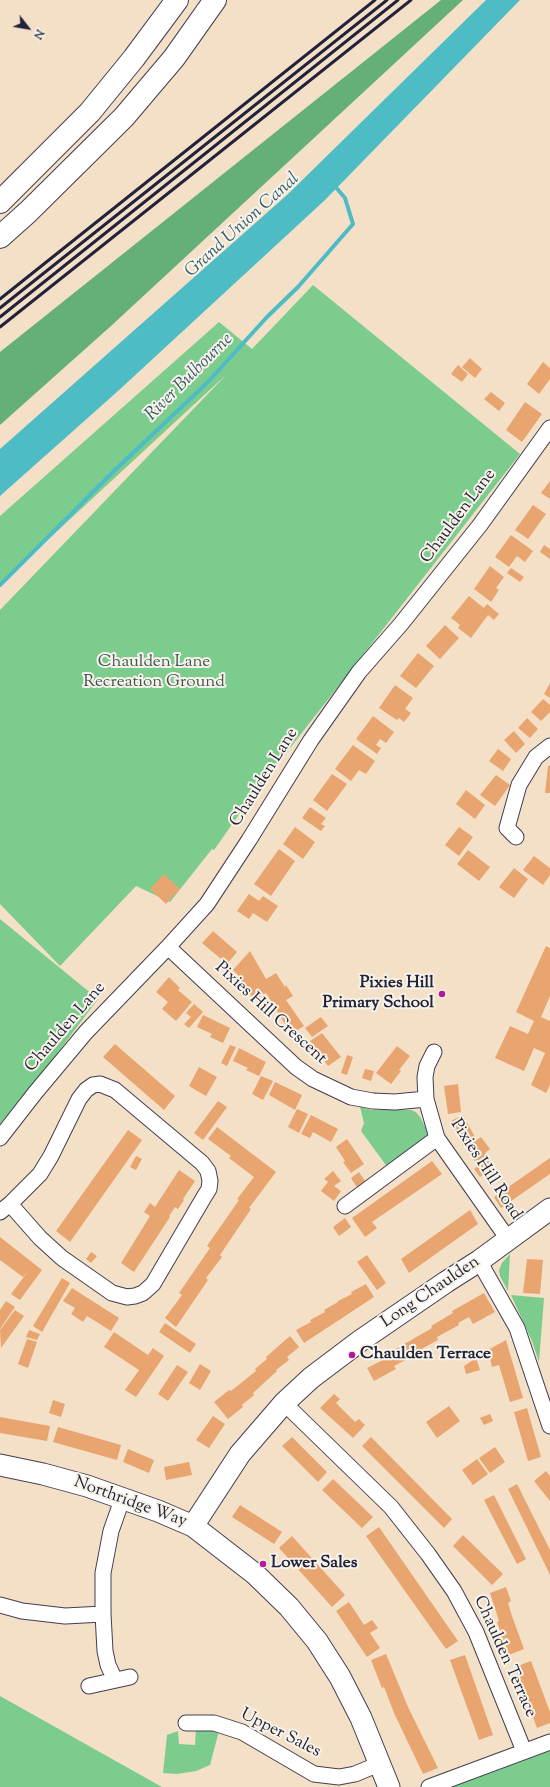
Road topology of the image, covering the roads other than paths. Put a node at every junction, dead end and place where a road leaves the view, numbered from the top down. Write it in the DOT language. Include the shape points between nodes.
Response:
graph roads {
  1 [pos="177,0"];
  2 [pos="215,0"];
  3 [pos="0,202"];
  4 [pos="0,237"];
  5 [pos="550,428"];
  6 [pos="550,746"];
  7 [pos="516,837"];
  8 [pos="168,947"];
  9 [pos="434,1052"];
  10 [pos="426,1099"];
  11 [pos="0,1138"];
  12 [pos="437,1138"];
  13 [pos="345,1206"];
  14 [pos="5,1208"];
  15 [pos="550,1209"];
  16 [pos="508,1239"];
  17 [pos="479,1261"];
  18 [pos="284,1403"];
  19 [pos="550,1426"];
  20 [pos="0,1465"];
  21 [pos="123,1497"];
  22 [pos="193,1526"];
  23 [pos="0,1605"];
  24 [pos="102,1614"];
  25 [pos="130,1677"];
  26 [pos="115,1680"];
  27 [pos="89,1686"];
  28 [pos="186,1723"];
  29 [pos="550,1742"];
  30 [pos="524,1751"];
  31 [pos="379,1764"];
  32 [pos="389,1787"];
  33 [pos="429,1787"];
  1 -- 3 [label="highway" via="90,112"];
  2 -- 4 [label="highway" via="174,58 124,117"];
  5 -- 8 [label="street, Chaulden Lane" via="475,531 359,672 311,740 207,904"];
  6 -- 7 [label="street" via="536,757 519,785 507,828"];
  8 -- 10 [label="street, Pixies Hill Crescent" via="296,1067 313,1079 351,1097 366,1100 395,1102"];
  8 -- 11 [label="street, Chaulden Lane" via="86,1032"];
  9 -- 10 [label="street, Pixies Hill Road" via="426,1071"];
  10 -- 12 [label="street, Pixies Hill Road"];
  12 -- 13 [label="street"];
  12 -- 16 [label="street, Pixies Hill Road"];
  14 -- 14 [label="street" via="62,1258 112,1292 127,1297 143,1293 153,1284 209,1189 210,1181 208,1171 202,1163 115,1090 100,1084 89,1088 79,1099 40,1174"];
  15 -- 16 [label="street, Long Chaulden"];
  16 -- 17 [label="street, Long Chaulden"];
  17 -- 18 [label="street, Long Chaulden" via="360,1341 311,1378"];
  17 -- 19 [label="street" via="517,1328"];
  18 -- 22 [label="street, Long Chaulden" via="240,1454"];
  18 -- 30 [label="street, Chaulden Terrace" via="390,1507 454,1591 476,1632"];
  20 -- 21 [label="street, Northridge Way" via="43,1474"];
  21 -- 22 [label="street, Northridge Way"];
  21 -- 24 [label="street" via="111,1531 103,1573"];
  22 -- 31 [label="street, Northridge Way" via="255,1574 289,1607 318,1641 361,1718"];
  23 -- 24 [label="street" via="22,1611 65,1616"];
  24 -- 26 [label="street" via="108,1665"];
  25 -- 26 [label="street"];
  26 -- 27 [label="street"];
  28 -- 31 [label="street, Upper Sales" via="214,1723 242,1732 314,1774 339,1777 355,1774"];
  29 -- 30 [label="street"];
  30 -- 33 [label="street"];
  31 -- 32 [label="street, Northridge Way"];
}
